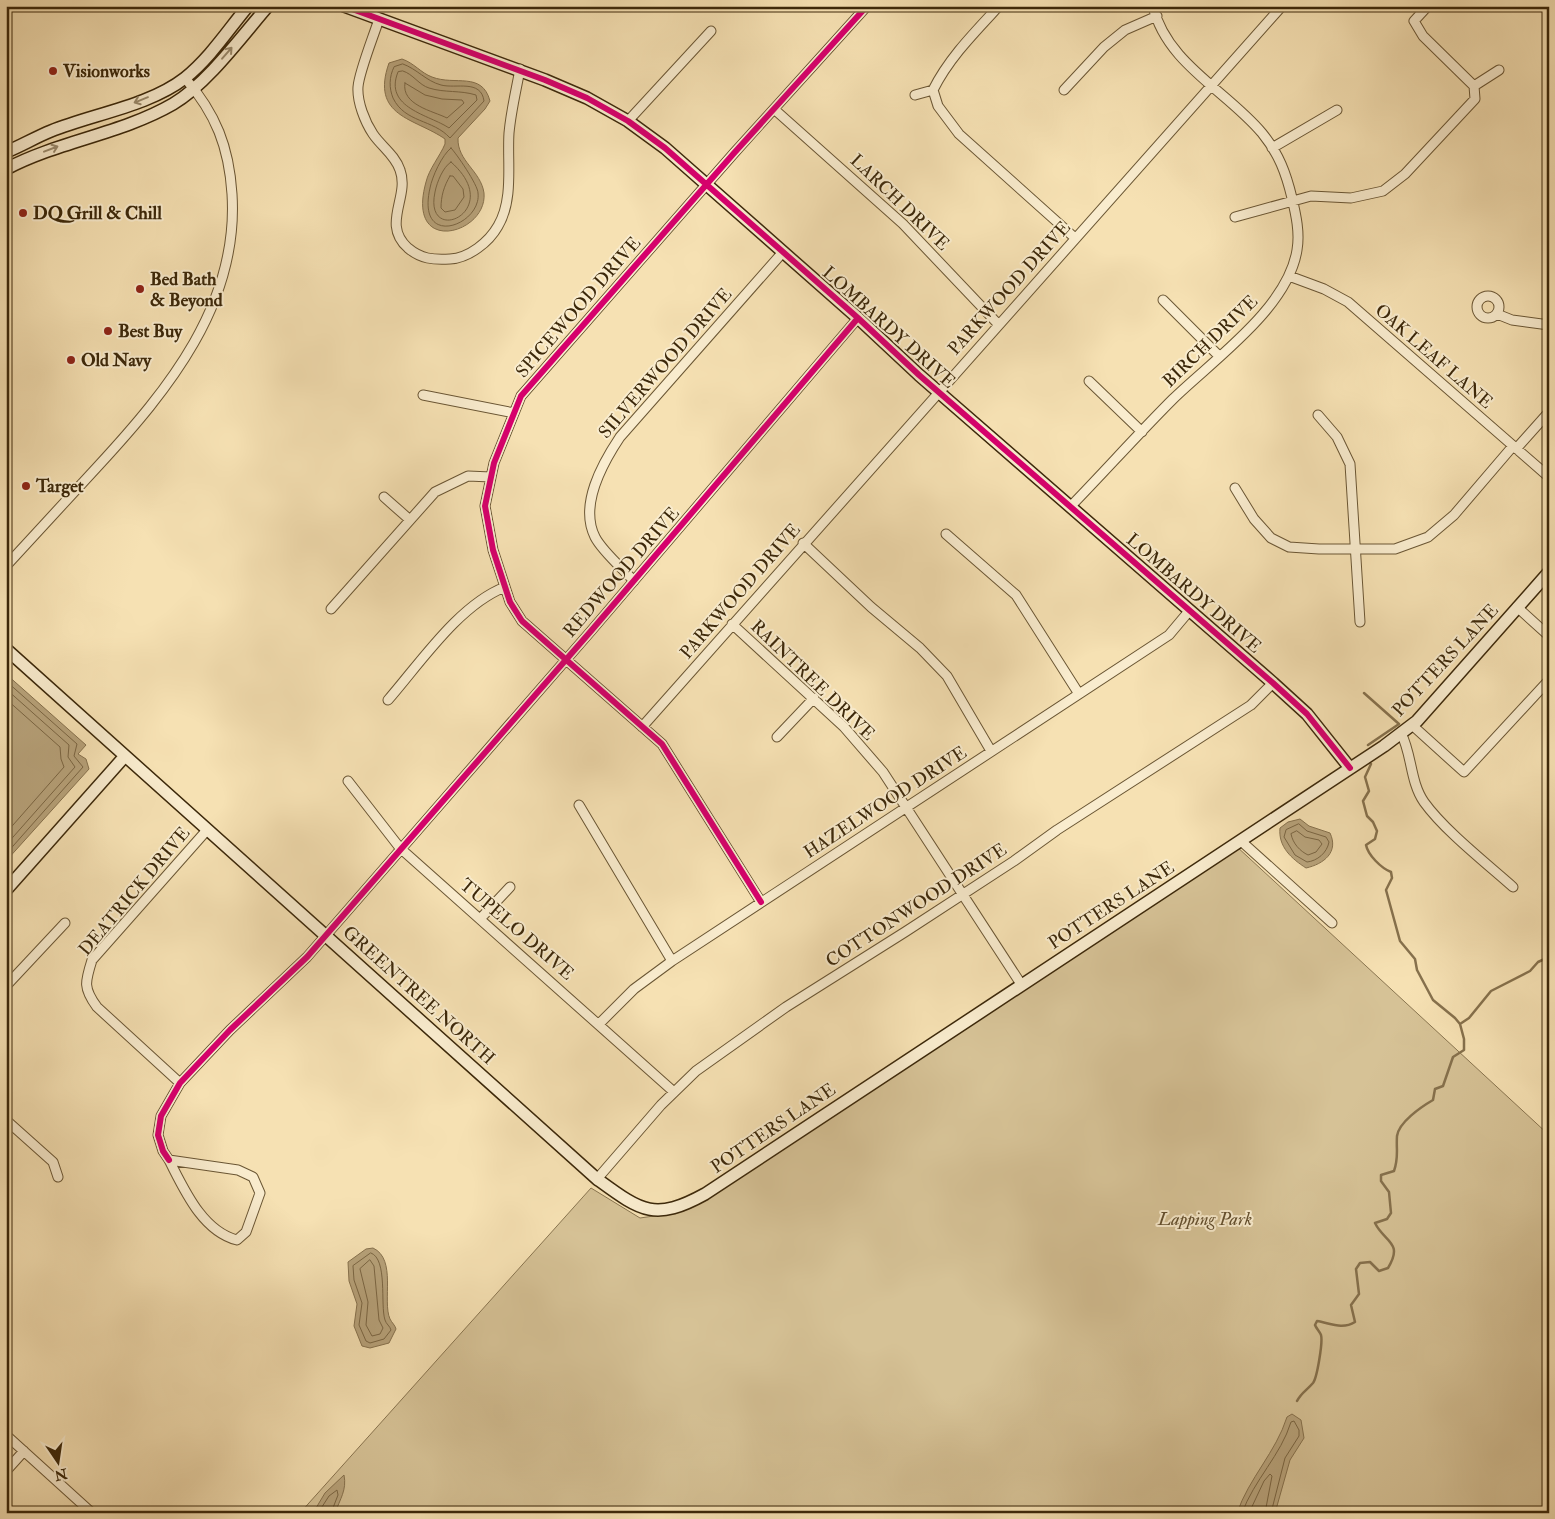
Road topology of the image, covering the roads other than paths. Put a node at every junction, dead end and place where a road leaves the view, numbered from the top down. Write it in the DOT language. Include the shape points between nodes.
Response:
graph roads {
  1 [pos="248,6"];
  2 [pos="268,6"];
  3 [pos="344,6"];
  4 [pos="867,6"];
  5 [pos="999,6"];
  6 [pos="1153,6"];
  7 [pos="1282,6"];
  8 [pos="1426,8"];
  9 [pos="1157,16"];
  10 [pos="379,19"];
  11 [pos="711,31"];
  12 [pos="520,69"];
  13 [pos="1500,70"];
  14 [pos="184,78"];
  15 [pos="1212,84"];
  16 [pos="1474,86"];
  17 [pos="193,88"];
  18 [pos="933,90"];
  19 [pos="1064,90"];
  20 [pos="915,95"];
  21 [pos="774,109"];
  22 [pos="1337,110"];
  23 [pos="628,121"];
  24 [pos="1272,148"];
  25 [pos="6,152"];
  26 [pos="6,168"];
  27 [pos="706,184"];
  28 [pos="1292,201"];
  29 [pos="1234,217"];
  30 [pos="1075,238"];
  31 [pos="783,252"];
  32 [pos="1288,276"];
  33 [pos="1163,300"];
  34 [pos="1497,314"];
  35 [pos="858,318"];
  36 [pos="998,324"];
  37 [pos="1549,325"];
  38 [pos="1219,356"];
  39 [pos="1089,381"];
  40 [pos="938,392"];
  41 [pos="423,395"];
  42 [pos="1549,412"];
  43 [pos="514,413"];
  44 [pos="1318,415"];
  45 [pos="1142,432"];
  46 [pos="1514,447"];
  47 [pos="1549,477"];
  48 [pos="491,478"];
  49 [pos="1235,488"];
  50 [pos="384,497"];
  51 [pos="1071,506"];
  52 [pos="410,520"];
  53 [pos="946,534"];
  54 [pos="803,543"];
  55 [pos="1355,548"];
  56 [pos="6,566"];
  57 [pos="1549,572"];
  58 [pos="634,581"];
  59 [pos="505,586"];
  60 [pos="1518,607"];
  61 [pos="331,609"];
  62 [pos="1190,610"];
  63 [pos="1360,622"];
  64 [pos="732,624"];
  65 [pos="1549,636"];
  66 [pos="6,649"];
  67 [pos="566,659"];
  68 [pos="1549,680"];
  69 [pos="1273,683"];
  70 [pos="1079,694"];
  71 [pos="814,698"];
  72 [pos="388,700"];
  73 [pos="1412,725"];
  74 [pos="642,727"];
  75 [pos="1401,733"];
  76 [pos="777,737"];
  77 [pos="991,752"];
  78 [pos="125,756"];
  79 [pos="1350,768"];
  80 [pos="348,782"];
  81 [pos="579,805"];
  82 [pos="906,807"];
  83 [pos="207,830"];
  84 [pos="1241,841"];
  85 [pos="400,848"];
  86 [pos="510,887"];
  87 [pos="1513,887"];
  88 [pos="6,890"];
  89 [pos="963,895"];
  90 [pos="761,902"];
  91 [pos="480,919"];
  92 [pos="1332,922"];
  93 [pos="65,923"];
  94 [pos="326,935"];
  95 [pos="672,961"];
  96 [pos="1021,984"];
  97 [pos="6,986"];
  98 [pos="599,1024"];
  99 [pos="180,1083"];
  100 [pos="674,1092"];
  101 [pos="6,1120"];
  102 [pos="169,1160"];
  103 [pos="58,1177"];
  104 [pos="597,1179"];
  105 [pos="651,1210"];
  106 [pos="6,1434"];
  107 [pos="24,1451"];
  108 [pos="6,1471"];
  109 [pos="92,1513"];
  1 -- 14 [label="main road"];
  17 -- 2 [label="main road, one-way"];
  3 -- 10 [label="main road, LOMBARDY DRIVE"];
  4 -- 21 [label="street, SPICEWOOD DRIVE"];
  5 -- 18 [label="street" via="961,48"];
  6 -- 9 [label="street, BIRCH DRIVE"];
  7 -- 15 [label="street, PARKWOOD DRIVE"];
  8 -- 16 [label="street" via="1414,21 1423,36"];
  9 -- 15 [label="street, BIRCH DRIVE" via="1170,45"];
  9 -- 19 [label="street" via="1125,30 1104,46"];
  10 -- 12 [label="main road, LOMBARDY DRIVE"];
  10 -- 12 [label="street" via="358,86 360,104 372,133 392,155 400,170 402,188 395,221 400,241 416,255 434,260 457,258 478,249 498,226 506,202 510,128"];
  11 -- 23 [label="street"];
  12 -- 23 [label="main road, LOMBARDY DRIVE" via="587,98"];
  13 -- 16 [label="street"];
  14 -- 17 [label="street"];
  14 -- 25 [label="main road, one-way" via="158,93 51,131"];
  15 -- 24 [label="street, BIRCH DRIVE"];
  15 -- 30 [label="street, PARKWOOD DRIVE"];
  16 -- 28 [label="street" via="1475,99 1404,174 1383,191 1351,198 1311,196"];
  26 -- 17 [label="main road, one-way" via="62,145 134,122 174,103"];
  17 -- 56 [label="street" via="221,132 231,172 233,214 226,260 212,307 176,374 146,414"];
  18 -- 20 [label="street"];
  18 -- 30 [label="street" via="938,106 959,134"];
  21 -- 27 [label="street, SPICEWOOD DRIVE"];
  21 -- 36 [label="street, LARCH DRIVE" via="903,224"];
  22 -- 24 [label="street"];
  23 -- 27 [label="main road, LOMBARDY DRIVE"];
  24 -- 28 [label="street, BIRCH DRIVE" via="1284,167"];
  27 -- 31 [label="main road, LOMBARDY DRIVE"];
  27 -- 43 [label="street, SPICEWOOD DRIVE" via="521,396"];
  28 -- 29 [label="street"];
  28 -- 32 [label="street, BIRCH DRIVE" via="1297,222 1297,251"];
  30 -- 36 [label="street, PARKWOOD DRIVE"];
  31 -- 35 [label="main road, LOMBARDY DRIVE"];
  31 -- 58 [label="street, SILVERWOOD DRIVE" via="620,437 603,462 590,502 590,521 596,538"];
  32 -- 38 [label="street, BIRCH DRIVE" via="1270,308"];
  32 -- 46 [label="street, OAK LEAF LANE" via="1348,302"];
  33 -- 38 [label="street"];
  34 -- 37 [label="street" via="1512,320"];
  35 -- 40 [label="main road, LOMBARDY DRIVE"];
  35 -- 58 [label="street, REDWOOD DRIVE"];
  36 -- 40 [label="street, PARKWOOD DRIVE"];
  38 -- 45 [label="street, BIRCH DRIVE"];
  39 -- 45 [label="street"];
  40 -- 51 [label="main road, LOMBARDY DRIVE"];
  40 -- 54 [label="street, PARKWOOD DRIVE"];
  41 -- 43 [label="street"];
  42 -- 46 [label="street"];
  43 -- 48 [label="street, SPICEWOOD DRIVE"];
  44 -- 55 [label="street" via="1337,437 1350,464"];
  45 -- 51 [label="street, BIRCH DRIVE"];
  46 -- 47 [label="street, OAK LEAF LANE"];
  46 -- 55 [label="street" via="1454,515 1428,537 1395,548"];
  48 -- 52 [label="street" via="468,476 449,484 435,492"];
  48 -- 59 [label="street, SPICEWOOD DRIVE" via="484,506"];
  49 -- 55 [label="street" via="1254,519 1271,538 1289,547"];
  50 -- 52 [label="street"];
  51 -- 62 [label="main road, LOMBARDY DRIVE"];
  52 -- 61 [label="street"];
  53 -- 70 [label="street" via="1016,595"];
  54 -- 64 [label="street, PARKWOOD DRIVE"];
  54 -- 77 [label="street" via="947,676"];
  55 -- 63 [label="street"];
  57 -- 60 [label="main road, POTTERS LANE"];
  58 -- 67 [label="street, REDWOOD DRIVE"];
  59 -- 67 [label="street, SPICEWOOD DRIVE" via="522,621"];
  59 -- 72 [label="street" via="468,608"];
  60 -- 65 [label="street"];
  60 -- 73 [label="main road, POTTERS LANE"];
  62 -- 69 [label="main road, LOMBARDY DRIVE"];
  62 -- 70 [label="street, HAZELWOOD DRIVE" via="1169,635"];
  64 -- 71 [label="street, RAINTREE DRIVE"];
  64 -- 74 [label="street, PARKWOOD DRIVE"];
  66 -- 78 [label="main road, GREENTREE NORTH"];
  67 -- 74 [label="street, SPICEWOOD DRIVE"];
  67 -- 85 [label="street, REDWOOD DRIVE"];
  68 -- 73 [label="street" via="1464,772"];
  69 -- 79 [label="main road, LOMBARDY DRIVE" via="1306,714"];
  69 -- 89 [label="street, COTTONWOOD DRIVE" via="1251,705"];
  70 -- 77 [label="street, HAZELWOOD DRIVE"];
  71 -- 76 [label="street"];
  71 -- 82 [label="street, RAINTREE DRIVE" via="883,772"];
  73 -- 75 [label="main road, POTTERS LANE"];
  74 -- 90 [label="street, SPICEWOOD DRIVE" via="662,744 672,758"];
  75 -- 79 [label="main road, POTTERS LANE"];
  75 -- 87 [label="street" via="1424,802 1458,838"];
  77 -- 82 [label="street, HAZELWOOD DRIVE"];
  78 -- 83 [label="main road, GREENTREE NORTH"];
  78 -- 88 [label="main road"];
  79 -- 84 [label="main road, POTTERS LANE"];
  80 -- 85 [label="street, TUPELO DRIVE"];
  81 -- 95 [label="street"];
  82 -- 89 [label="street, RAINTREE DRIVE"];
  82 -- 90 [label="street, HAZELWOOD DRIVE"];
  83 -- 94 [label="main road, GREENTREE NORTH"];
  83 -- 99 [label="street, DEATRICK DRIVE" via="92,960 85,984 97,1007"];
  84 -- 92 [label="street"];
  84 -- 96 [label="main road, POTTERS LANE"];
  85 -- 91 [label="street, TUPELO DRIVE"];
  85 -- 94 [label="street, REDWOOD DRIVE"];
  86 -- 91 [label="street"];
  89 -- 96 [label="street, RAINTREE DRIVE"];
  89 -- 100 [label="street, COTTONWOOD DRIVE" via="786,1007 696,1071"];
  90 -- 95 [label="street, HAZELWOOD DRIVE"];
  91 -- 98 [label="street, TUPELO DRIVE"];
  93 -- 97 [label="street, DEATRICK DRIVE"];
  94 -- 99 [label="street, REDWOOD DRIVE"];
  94 -- 104 [label="main road, GREENTREE NORTH"];
  95 -- 98 [label="street, HAZELWOOD DRIVE" via="634,989"];
  96 -- 105 [label="main road, POTTERS LANE" via="705,1194 680,1208"];
  98 -- 100 [label="street, TUPELO DRIVE"];
  99 -- 102 [label="street, REDWOOD DRIVE" via="161,1116 158,1135"];
  100 -- 104 [label="street, COTTONWOOD DRIVE"];
  101 -- 103 [label="street" via="53,1162"];
  102 -- 102 [label="street, REDWOOD DRIVE" via="192,1203 223,1236 237,1240 246,1232 260,1193 253,1177 238,1170"];
  104 -- 105 [label="main road, GREENTREE NORTH" via="630,1203"];
  106 -- 107 [label="street"];
  107 -- 108 [label="street"];
  107 -- 109 [label="street"];
}
